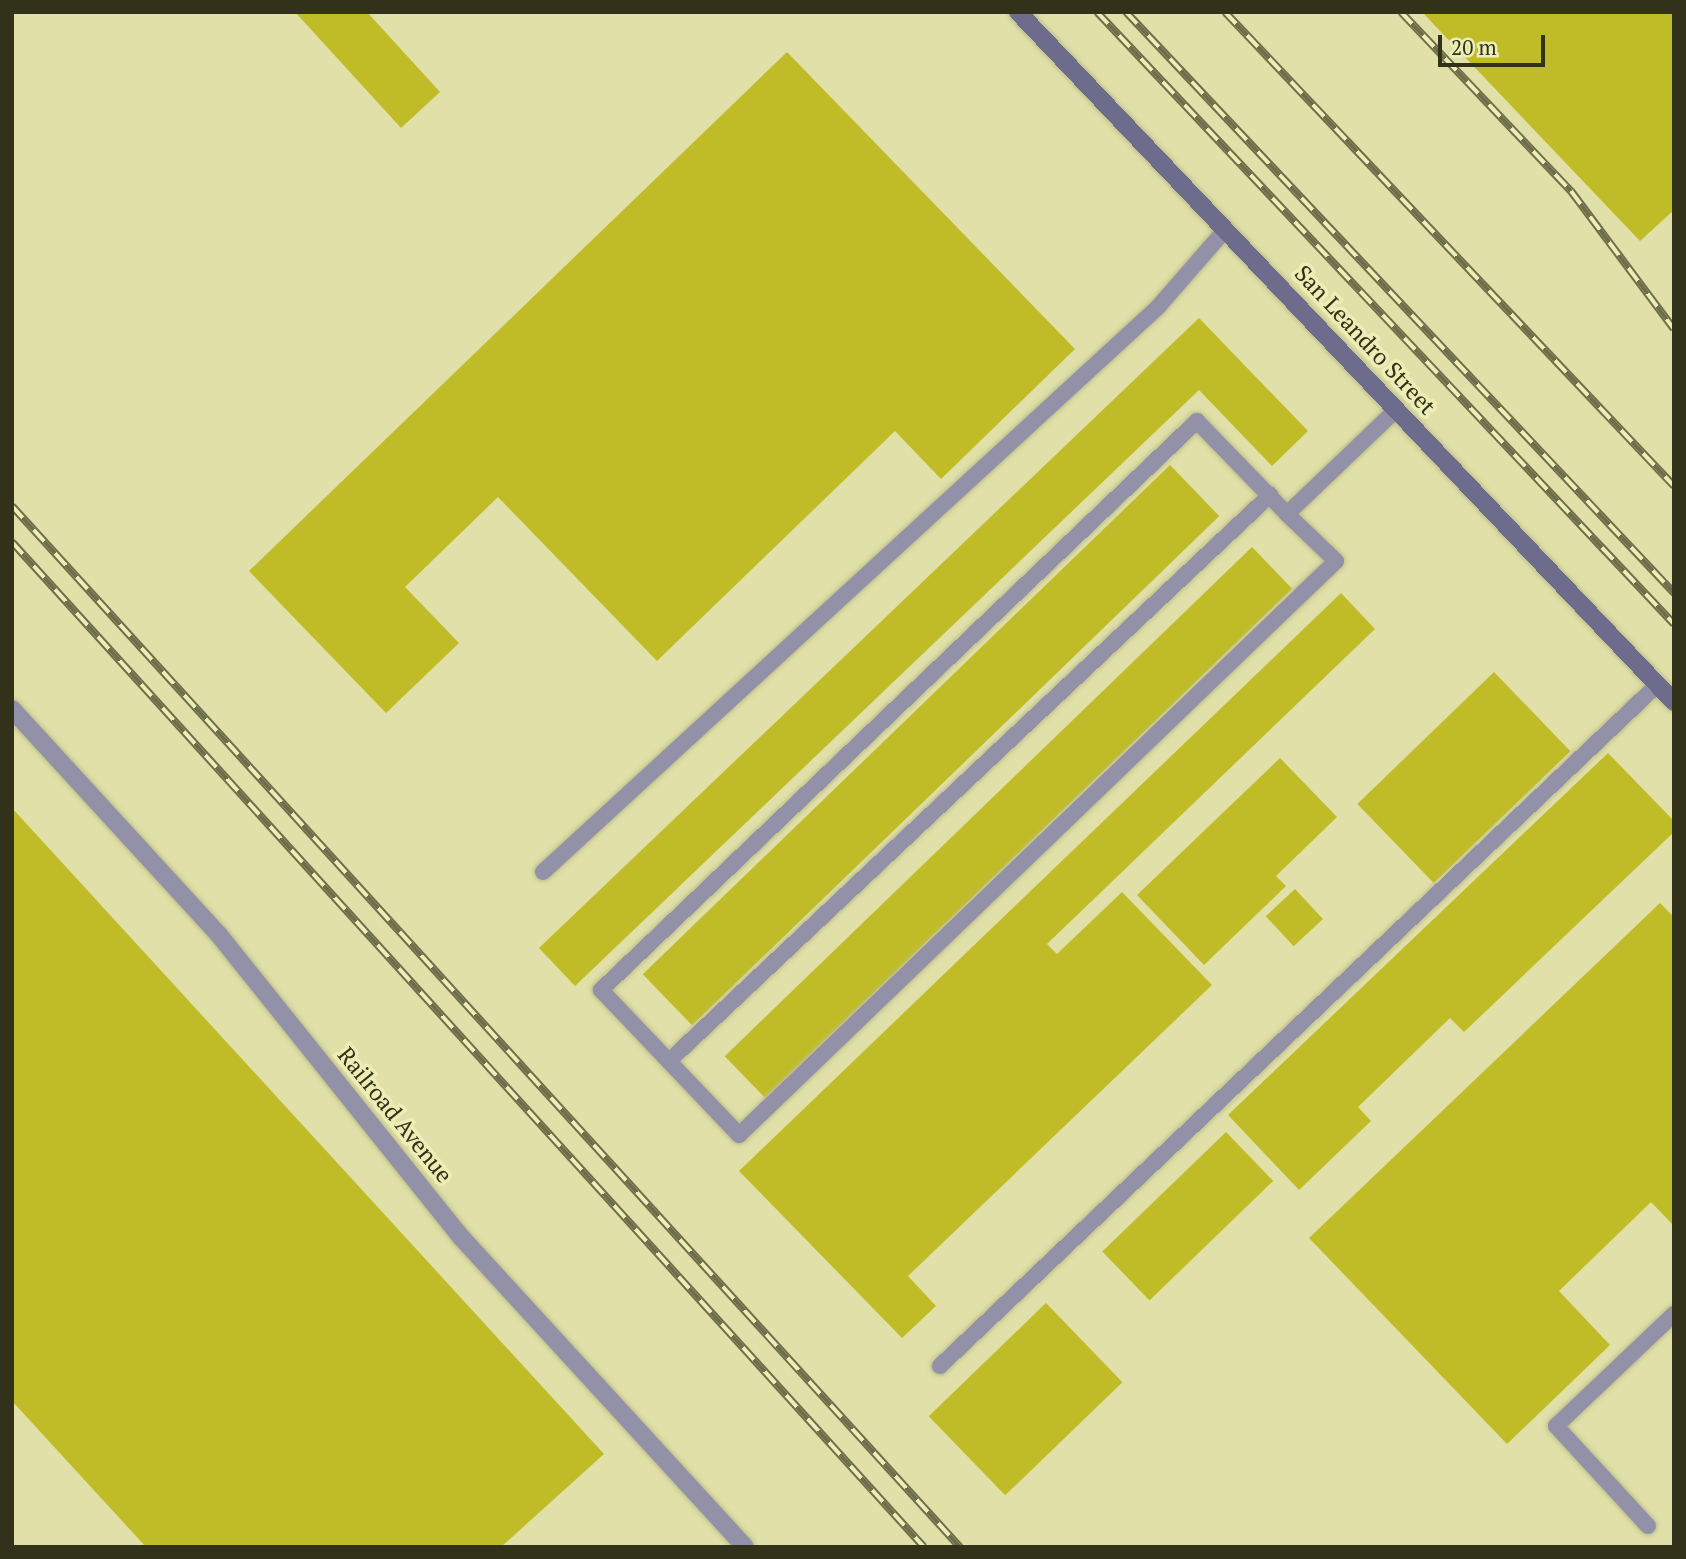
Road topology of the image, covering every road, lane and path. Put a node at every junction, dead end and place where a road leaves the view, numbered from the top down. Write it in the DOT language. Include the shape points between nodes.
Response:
graph roads {
  1 [pos="1018,12"];
  2 [pos="1226,229"];
  3 [pos="1397,409"];
  4 [pos="1270,495"];
  5 [pos="1287,514"];
  6 [pos="1657,685"];
  7 [pos="1674,702"];
  8 [pos="12,709"];
  9 [pos="543,872"];
  10 [pos="669,1061"];
  11 [pos="1674,1314"];
  12 [pos="940,1366"];
  13 [pos="1648,1526"];
  14 [pos="744,1547"];
  1 -- 2 [label="main road, San Leandro Street"];
  2 -- 3 [label="main road, San Leandro Street"];
  2 -- 9 [label="lane" via="1158,307"];
  3 -- 5 [label="lane"];
  3 -- 6 [label="main road, San Leandro Street"];
  4 -- 5 [label="lane"];
  4 -- 10 [label="lane"];
  4 -- 10 [label="lane" via="1197,421 601,990"];
  5 -- 10 [label="lane" via="1336,561 739,1135"];
  6 -- 7 [label="main road, San Leandro Street"];
  6 -- 12 [label="lane"];
  8 -- 14 [label="street, Railroad Avenue" via="219,935 461,1237"];
  11 -- 13 [label="lane" via="1556,1426"];
}
